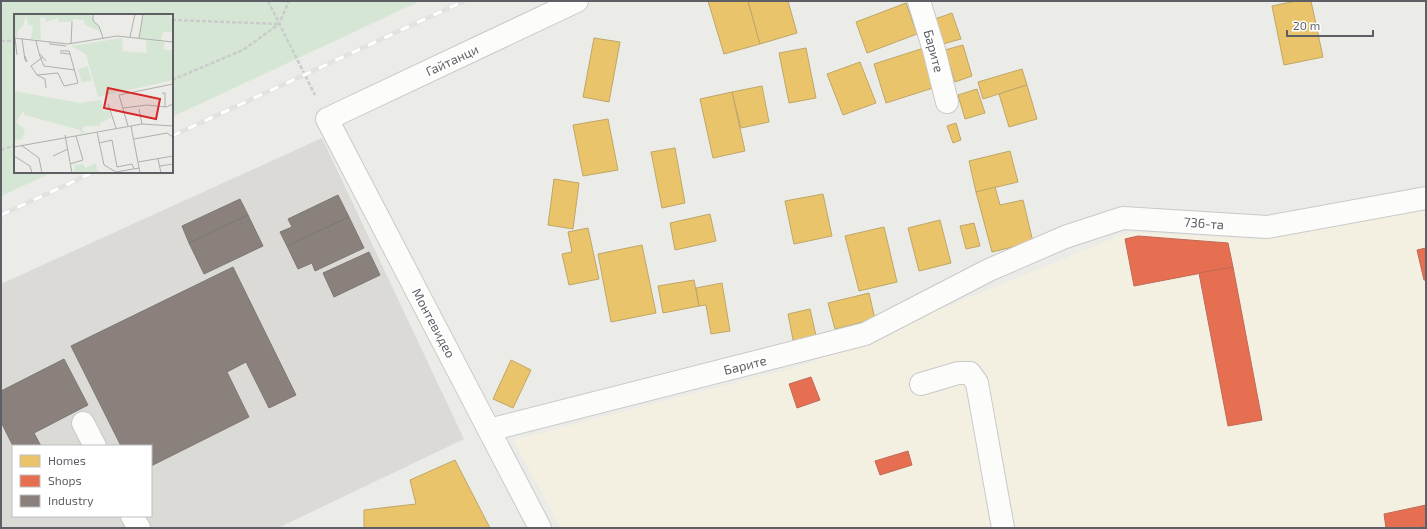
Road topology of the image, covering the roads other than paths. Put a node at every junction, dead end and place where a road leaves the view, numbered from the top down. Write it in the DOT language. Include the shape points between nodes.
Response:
graph roads {
  1 [pos="577,1"];
  2 [pos="919,1"];
  3 [pos="947,102"];
  4 [pos="327,119"];
  5 [pos="1426,198"];
  6 [pos="988,270"];
  7 [pos="921,384"];
  8 [pos="82,423"];
  9 [pos="489,430"];
  10 [pos="94,445"];
  11 [pos="133,517"];
  12 [pos="139,528"];
  13 [pos="540,528"];
  14 [pos="1003,528"];
  1 -- 4 [label="street, Гайтанци"];
  2 -- 3 [label="street, Барите"];
  4 -- 9 [label="street, Монтевидео"];
  5 -- 6 [label="street, 736-та" via="1267,227 1124,218 1065,237"];
  6 -- 9 [label="street, Барите" via="865,334"];
  7 -- 14 [label="street" via="958,373 970,373 977,383"];
  8 -- 10 [label="street"];
  9 -- 13 [label="street, Монтевидео"];
  11 -- 12 [label="street"];
}
